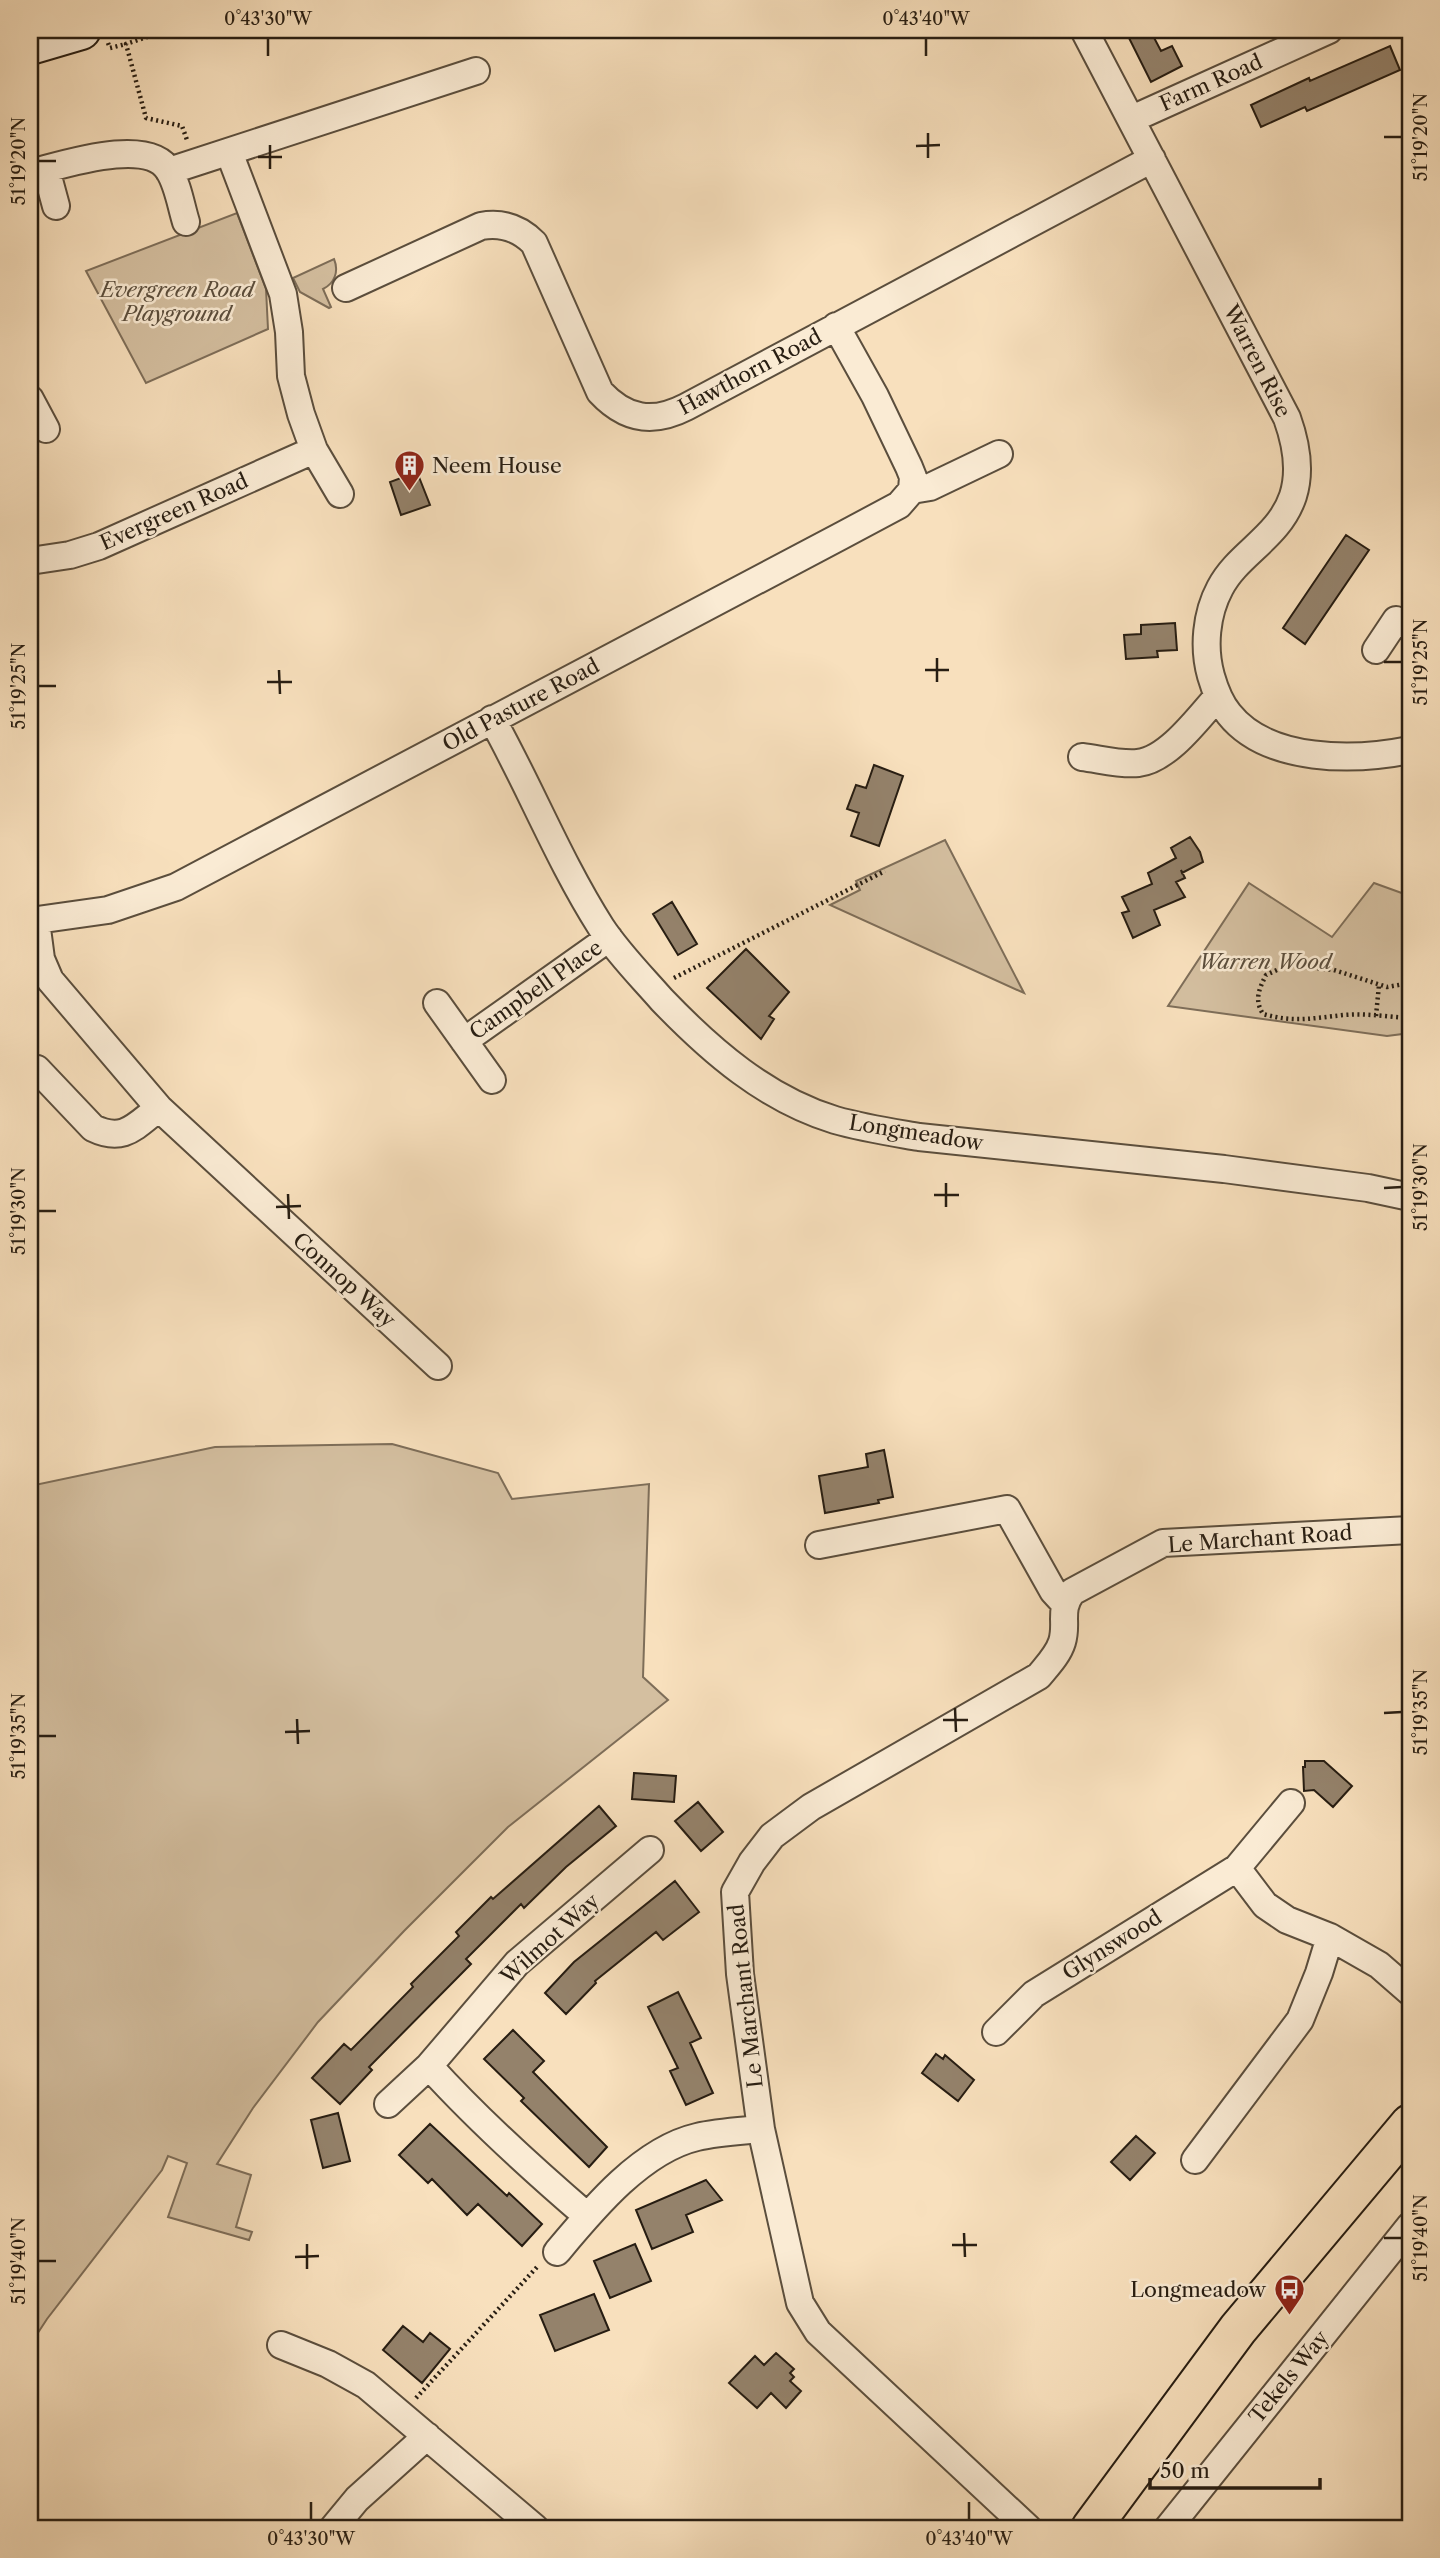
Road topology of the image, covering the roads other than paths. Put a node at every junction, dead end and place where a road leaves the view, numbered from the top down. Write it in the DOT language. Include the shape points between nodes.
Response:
graph roads {
  1 [pos="1084,30"];
  2 [pos="1329,30"];
  3 [pos="94,37"];
  4 [pos="30,45"];
  5 [pos="476,71"];
  6 [pos="1132,119"];
  7 [pos="229,152"];
  8 [pos="1152,159"];
  9 [pos="38,171"];
  10 [pos="169,171"];
  11 [pos="56,206"];
  12 [pos="186,222"];
  13 [pos="346,288"];
  14 [pos="836,326"];
  15 [pos="30,400"];
  16 [pos="46,429"];
  17 [pos="314,450"];
  18 [pos="999,454"];
  19 [pos="912,490"];
  20 [pos="340,494"];
  21 [pos="30,561"];
  22 [pos="1410,627"];
  23 [pos="1376,650"];
  24 [pos="1218,696"];
  25 [pos="492,719"];
  26 [pos="1410,750"];
  27 [pos="1082,757"];
  28 [pos="33,921"];
  29 [pos="608,938"];
  30 [pos="436,1003"];
  31 [pos="464,1041"];
  32 [pos="37,1069"];
  33 [pos="492,1080"];
  34 [pos="159,1108"];
  35 [pos="1410,1197"];
  36 [pos="438,1366"];
  37 [pos="1410,1530"];
  38 [pos="819,1545"];
  39 [pos="1064,1603"];
  40 [pos="1291,1803"];
  41 [pos="652,1850"];
  42 [pos="1237,1868"];
  43 [pos="1330,1937"];
  44 [pos="1410,1992"];
  45 [pos="996,2032"];
  46 [pos="429,2066"];
  47 [pos="388,2104"];
  48 [pos="1410,2124"];
  49 [pos="761,2129"];
  50 [pos="1195,2160"];
  51 [pos="587,2216"];
  52 [pos="1410,2226"];
  53 [pos="557,2252"];
  54 [pos="281,2345"];
  55 [pos="427,2436"];
  56 [pos="333,2528"];
  57 [pos="536,2528"];
  58 [pos="1028,2528"];
  59 [pos="1091,2528"];
  60 [pos="1168,2528"];
  1 -- 6 [label="street, Warren Rise"];
  2 -- 6 [label="street, Farm Road"];
  3 -- 4 [label="main road"];
  5 -- 7 [label="street"];
  6 -- 8 [label="street, Warren Rise"];
  7 -- 10 [label="street"];
  7 -- 17 [label="street" via="284,295 290,376"];
  8 -- 14 [label="street, Hawthorn Road"];
  8 -- 24 [label="street, Warren Rise" via="1287,418 1297,460 1289,506 1215,598 1206,642"];
  9 -- 10 [label="street" via="125,153 162,162"];
  9 -- 11 [label="street"];
  10 -- 12 [label="street"];
  13 -- 14 [label="street, Hawthorn Road" via="481,226 502,224 520,231 534,243 600,392 620,408 646,418 676,412"];
  14 -- 19 [label="street" via="909,467"];
  15 -- 16 [label="street"];
  17 -- 20 [label="street"];
  17 -- 21 [label="street, Evergreen Road" via="99,546"];
  18 -- 19 [label="street, Old Pasture Road" via="930,487"];
  19 -- 25 [label="street, Old Pasture Road" via="891,510"];
  22 -- 23 [label="street" via="1396,620"];
  24 -- 26 [label="street, Warren Rise" via="1240,725 1271,743 1297,751 1347,757"];
  24 -- 27 [label="street" via="1187,732 1139,763"];
  25 -- 28 [label="street, Old Pasture Road" via="176,887 108,910"];
  25 -- 29 [label="street, Longmeadow"];
  28 -- 34 [label="street, Connop Way" via="50,980"];
  29 -- 31 [label="street, Campbell Place"];
  29 -- 35 [label="street, Longmeadow" via="713,1050 773,1092 832,1119 919,1137 1224,1169"];
  30 -- 31 [label="street, Campbell Place"];
  31 -- 33 [label="street, Campbell Place"];
  32 -- 34 [label="street" via="93,1128 108,1135 127,1132"];
  34 -- 36 [label="street, Connop Way"];
  37 -- 39 [label="street, Le Marchant Road" via="1163,1543 1072,1592"];
  38 -- 39 [label="street" via="1007,1509"];
  39 -- 49 [label="street, Le Marchant Road" via="1063,1641 1039,1676 811,1807 772,1836 752,1862 735,1892 740,1973"];
  40 -- 42 [label="street, Glynswood"];
  41 -- 46 [label="street, Wilmot Way" via="517,1964"];
  42 -- 43 [label="street" via="1265,1905 1287,1920"];
  42 -- 45 [label="street, Glynswood" via="1034,1994"];
  43 -- 44 [label="street" via="1379,1965"];
  43 -- 50 [label="street" via="1300,2020"];
  46 -- 47 [label="street, Wilmot Way"];
  46 -- 51 [label="street" via="466,2107"];
  48 -- 59 [label="main road" via="1238,2329"];
  49 -- 51 [label="street" via="697,2136 675,2144 620,2180"];
  49 -- 58 [label="street, Le Marchant Road" via="800,2303 818,2332"];
  51 -- 53 [label="street"];
  52 -- 60 [label="street, Tekels Way"];
  54 -- 55 [label="street" via="366,2385"];
  55 -- 56 [label="street" via="357,2499"];
  55 -- 57 [label="street"];
}
